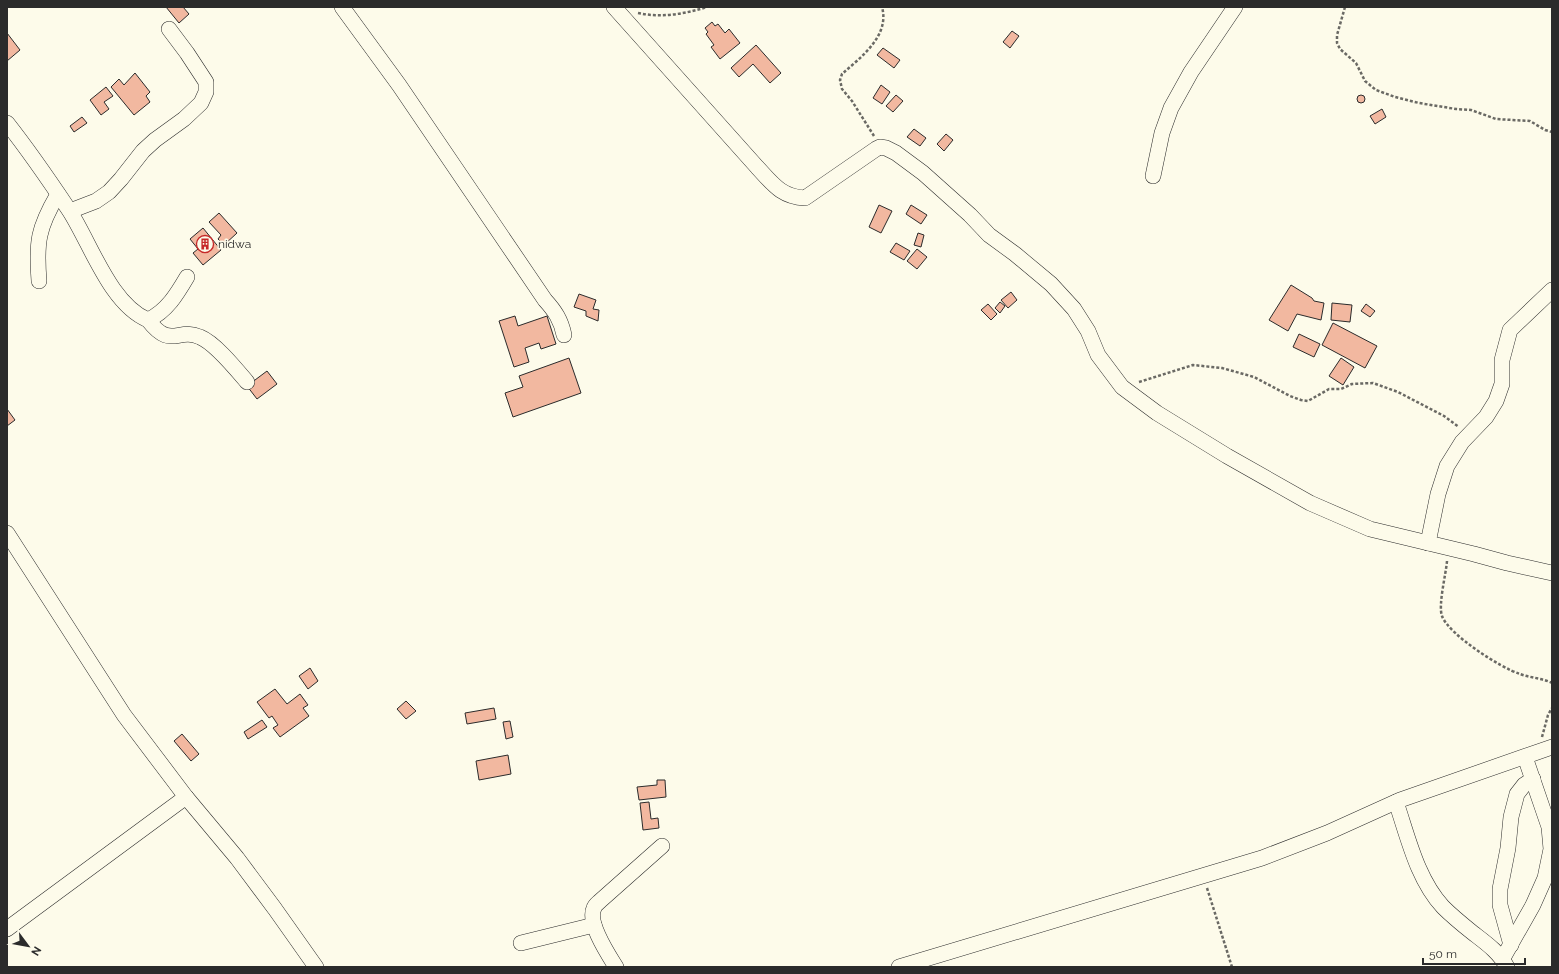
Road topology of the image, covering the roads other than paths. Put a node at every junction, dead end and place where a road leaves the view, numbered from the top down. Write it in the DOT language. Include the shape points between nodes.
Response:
graph roads {
  1 [pos="342,7"];
  2 [pos="614,7"];
  3 [pos="1235,7"];
  4 [pos="169,29"];
  5 [pos="7,123"];
  6 [pos="1153,176"];
  7 [pos="58,194"];
  8 [pos="70,211"];
  9 [pos="187,277"];
  10 [pos="39,281"];
  11 [pos="1552,290"];
  12 [pos="148,320"];
  13 [pos="564,335"];
  14 [pos="247,382"];
  15 [pos="7,533"];
  16 [pos="1428,543"];
  17 [pos="1552,573"];
  18 [pos="1539,752"];
  19 [pos="1533,779"];
  20 [pos="186,797"];
  21 [pos="1396,802"];
  22 [pos="662,846"];
  23 [pos="594,925"];
  24 [pos="7,929"];
  25 [pos="521,943"];
  26 [pos="1510,945"];
  27 [pos="1505,963"];
  28 [pos="316,967"];
  29 [pos="616,967"];
  30 [pos="899,967"];
  1 -- 13 [label="street" via="556,311"];
  2 -- 16 [label="street" via="781,192 805,198 880,147 896,153 923,174 989,235 1051,284 1074,309 1088,331 1098,356 1122,387 1157,413 1310,503 1370,528"];
  3 -- 6 [label="street" via="1191,72 1171,108 1162,134"];
  4 -- 8 [label="street" via="206,82 206,92 201,103 184,119 154,140 110,192 96,201"];
  5 -- 7 [label="street"];
  7 -- 8 [label="street"];
  7 -- 10 [label="street" via="40,230 37,247"];
  8 -- 12 [label="street" via="109,283 138,316"];
  9 -- 12 [label="street" via="172,301 158,315"];
  11 -- 16 [label="street" via="1510,330 1502,360 1502,384 1496,401 1486,417 1462,442 1447,466 1438,494"];
  12 -- 14 [label="street" via="164,335 190,335 210,342"];
  15 -- 20 [label="street" via="104,687"];
  16 -- 17 [label="street"];
  18 -- 19 [label="street"];
  18 -- 21 [label="street"];
  19 -- 26 [label="street" via="1517,794 1500,889 1500,905"];
  19 -- 26 [label="street" via="1549,827 1551,849 1545,878"];
  20 -- 24 [label="street"];
  20 -- 28 [label="street" via="237,858"];
  21 -- 27 [label="street" via="1429,890 1443,906 1491,946"];
  21 -- 30 [label="street" via="1262,858"];
  22 -- 23 [label="street" via="600,900 592,916"];
  23 -- 25 [label="street"];
  23 -- 29 [label="street"];
  26 -- 27 [label="street"];
}
